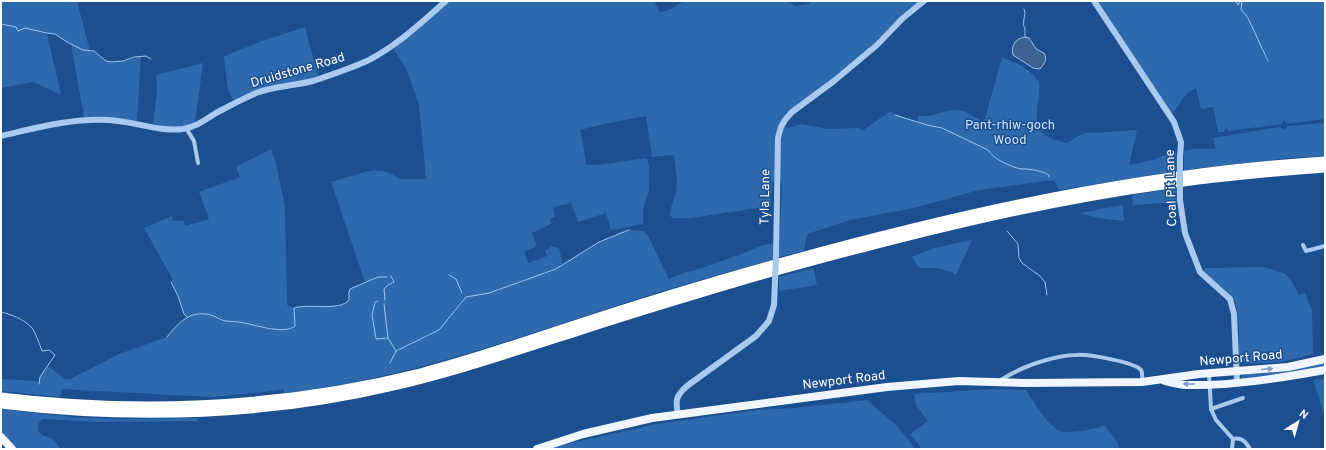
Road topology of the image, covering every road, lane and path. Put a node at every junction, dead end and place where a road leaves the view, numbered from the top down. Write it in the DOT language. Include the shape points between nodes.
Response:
graph roads {
  1 [pos="446,1"];
  2 [pos="924,1"];
  3 [pos="1094,1"];
  4 [pos="186,128"];
  5 [pos="1,136"];
  6 [pos="1325,161"];
  7 [pos="198,163"];
  8 [pos="1325,168"];
  9 [pos="1303,245"];
  10 [pos="1325,246"];
  11 [pos="1325,360"];
  12 [pos="1236,370"];
  13 [pos="1325,370"];
  14 [pos="1209,374"];
  15 [pos="1159,380"];
  16 [pos="998,381"];
  17 [pos="1142,382"];
  18 [pos="1237,382"];
  19 [pos="1210,384"];
  20 [pos="1,397"];
  21 [pos="1243,398"];
  22 [pos="1,404"];
  23 [pos="1211,409"];
  24 [pos="678,414"];
  25 [pos="1,437"];
  26 [pos="1233,439"];
  27 [pos="12,449"];
  28 [pos="537,449"];
  29 [pos="1232,449"];
  30 [pos="1250,449"];
  1 -- 4 [label="street, Druidstone Road" via="403,38 370,59 312,81 256,93 200,124"];
  2 -- 24 [label="street, Tyla Lane, bridge" via="877,45 834,81 806,100 785,120 778,138 776,281 770,321 756,336 678,394"];
  3 -- 12 [label="street, Coal Pit Lane, bridge" via="1174,122 1181,142 1180,200 1184,233 1200,272 1230,299 1234,314"];
  4 -- 5 [label="street, Druidstone Road" via="169,130 109,120 72,121"];
  4 -- 7 [label="street" via="194,141"];
  6 -- 20 [label="highway" via="1219,170 1138,181 962,216 722,279 442,367 331,391 248,402 181,406 53,403"];
  8 -- 22 [label="highway" via="1150,186 962,224 706,291 444,374 348,396 267,407 178,413 89,412"];
  9 -- 10 [label="street" via="1306,251"];
  12 -- 11 [label="main road, Newport Road, one-way" via="1288,367"];
  12 -- 14 [label="main road, Newport Road"];
  12 -- 18 [label="street, Coal Pit Lane"];
  13 -- 18 [label="main road, Newport Road"];
  14 -- 15 [label="main road, Newport Road"];
  14 -- 19 [label="street"];
  15 -- 17 [label="main road, Newport Road"];
  19 -- 15 [label="main road, Newport Road, one-way" via="1185,385"];
  16 -- 17 [label="main road, Newport Road"];
  16 -- 17 [label="street" via="1043,361 1076,354 1102,357 1138,367"];
  16 -- 24 [label="main road, Newport Road" via="959,381 887,387"];
  18 -- 19 [label="main road, Newport Road"];
  19 -- 23 [label="street"];
  21 -- 23 [label="street"];
  23 -- 26 [label="street" via="1216,420"];
  24 -- 28 [label="main road, Newport Road" via="609,427"];
  25 -- 27 [label="highway"];
  26 -- 29 [label="street"];
  26 -- 30 [label="street" via="1243,440"];
}
